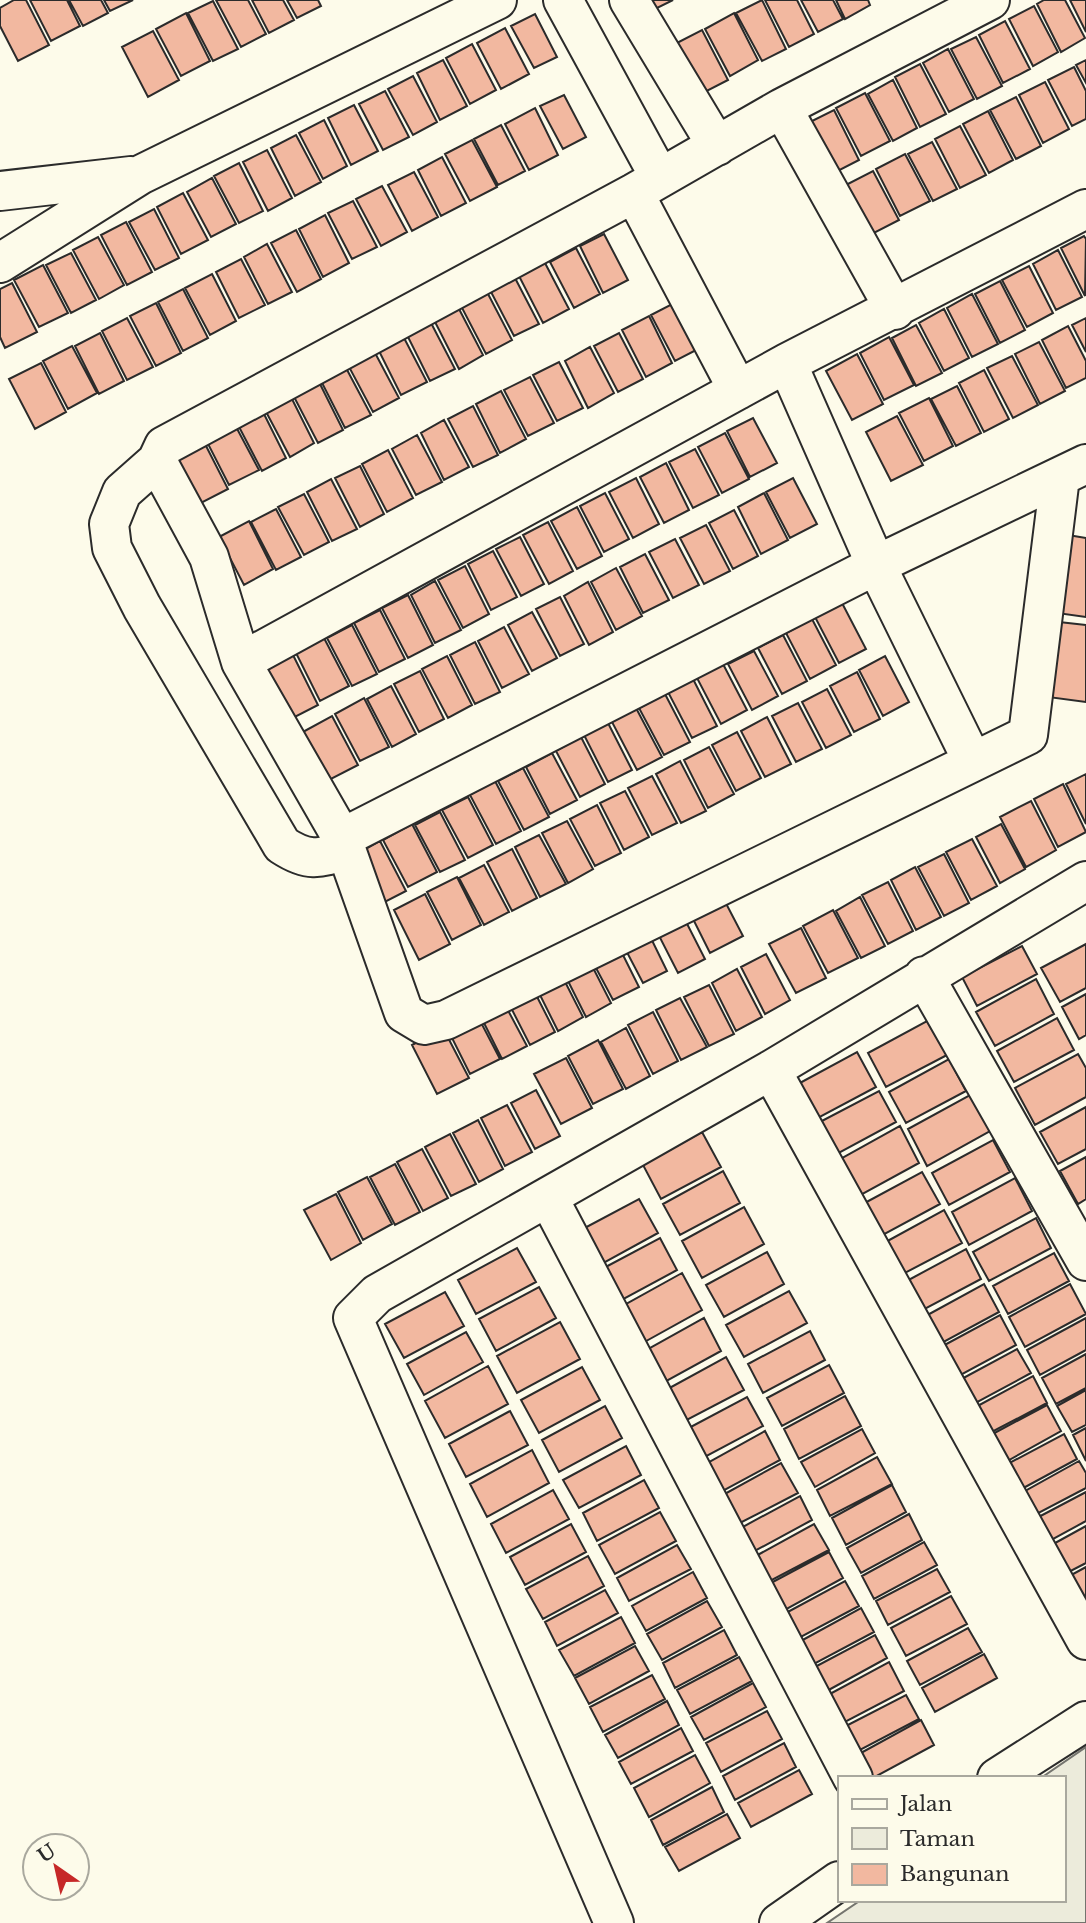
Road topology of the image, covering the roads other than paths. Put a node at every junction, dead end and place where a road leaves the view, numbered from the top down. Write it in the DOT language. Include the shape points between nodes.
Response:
graph roads {
  1 [pos="496,0"];
  2 [pos="563,0"];
  3 [pos="629,0"];
  4 [pos="990,0"];
  5 [pos="782,108"];
  6 [pos="717,146"];
  7 [pos="140,175"];
  8 [pos="647,186"];
  9 [pos="0,191"];
  10 [pos="1086,209"];
  11 [pos="0,263"];
  12 [pos="895,310"];
  13 [pos="787,363"];
  14 [pos="738,390"];
  15 [pos="157,461"];
  16 [pos="1073,471"];
  17 [pos="876,565"];
  18 [pos="240,662"];
  19 [pos="972,762"];
  20 [pos="344,844"];
  21 [pos="1086,881"];
  22 [pos="924,976"];
  23 [pos="771,1070"];
  24 [pos="549,1199"];
  25 [pos="1086,1261"];
  26 [pos="1086,1640"];
  27 [pos="1086,1721"];
  28 [pos="852,1776"];
  29 [pos="1001,1776"];
  30 [pos="838,1882"];
  31 [pos="614,1923"];
  32 [pos="779,1923"];
  1 -- 7 [label="street"];
  2 -- 8 [label="street"];
  3 -- 6 [label="street"];
  4 -- 5 [label="street"];
  5 -- 6 [label="street"];
  5 -- 12 [label="street"];
  6 -- 8 [label="street"];
  7 -- 9 [label="street"];
  7 -- 11 [label="street"];
  8 -- 14 [label="street"];
  8 -- 15 [label="street" via="181,433 164,446"];
  10 -- 12 [label="street"];
  12 -- 13 [label="street"];
  13 -- 14 [label="street"];
  13 -- 17 [label="street"];
  14 -- 18 [label="street"];
  15 -- 18 [label="street" via="209,557"];
  15 -- 20 [label="street" via="122,492 109,524 112,548 282,845 318,859"];
  16 -- 17 [label="street"];
  16 -- 19 [label="street" via="1028,735"];
  17 -- 19 [label="street"];
  17 -- 20 [label="street"];
  18 -- 20 [label="street"];
  19 -- 20 [label="street" via="446,1020 424,1025 404,1013"];
  21 -- 22 [label="street"];
  22 -- 23 [label="street"];
  22 -- 25 [label="street"];
  23 -- 24 [label="street"];
  23 -- 26 [label="street"];
  24 -- 28 [label="street"];
  24 -- 31 [label="street" via="377,1294 353,1318"];
  27 -- 29 [label="street"];
  30 -- 32 [label="street"];
}
